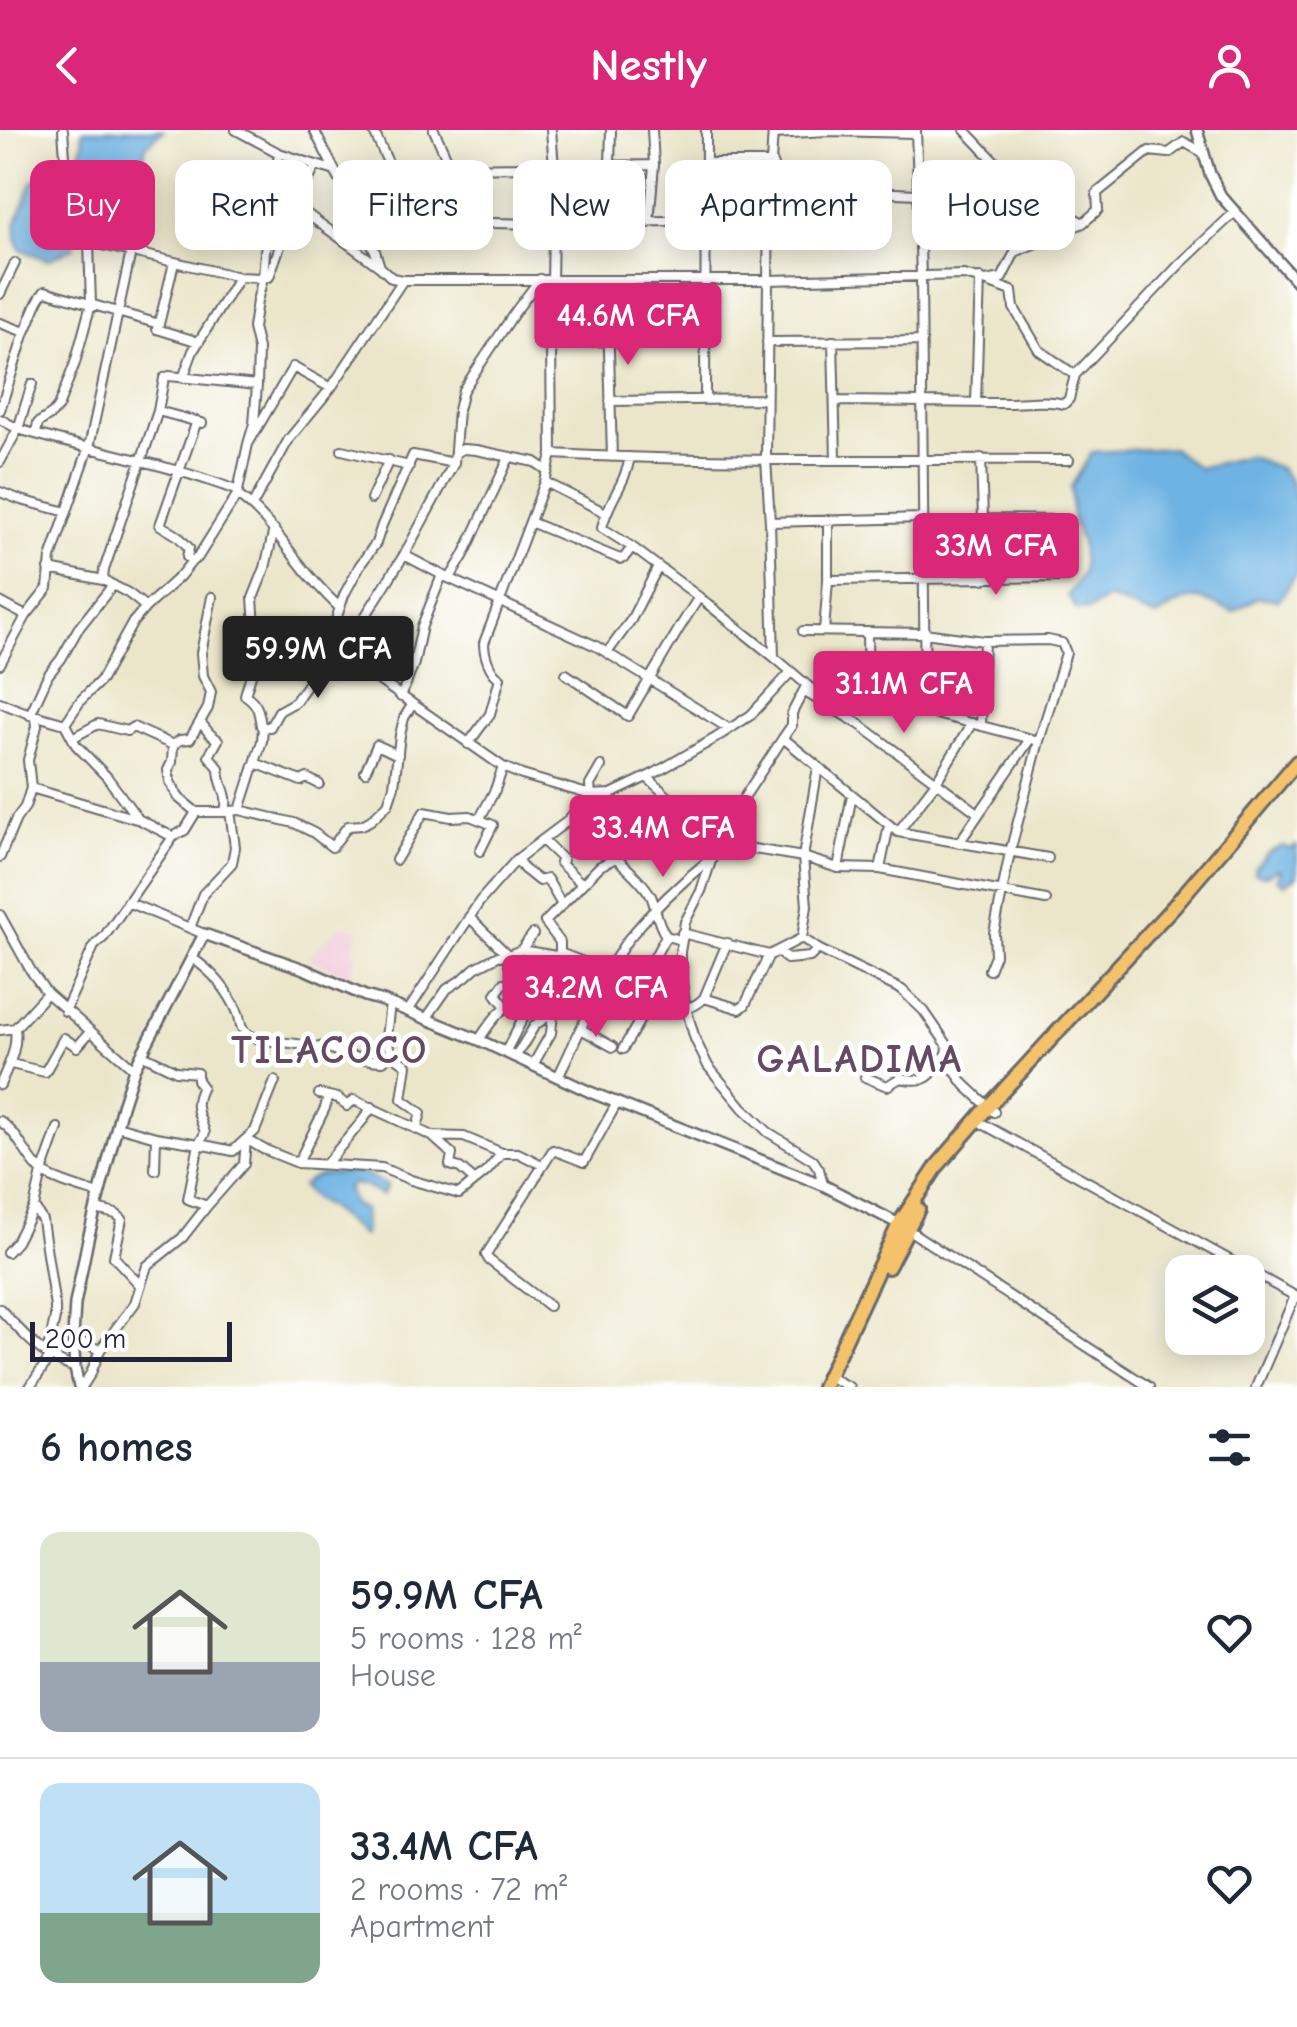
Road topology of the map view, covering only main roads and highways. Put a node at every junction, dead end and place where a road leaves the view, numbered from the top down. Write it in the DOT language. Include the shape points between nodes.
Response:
graph roads {
  1 [pos="1297,762"];
  2 [pos="1297,773"];
  3 [pos="991,1109"];
  4 [pos="969,1134"];
  5 [pos="830,1385"];
  1 -- 3 [label="highway"];
  2 -- 3 [label="highway" via="1200,888"];
  3 -- 4 [label="highway"];
  3 -- 4 [label="highway"];
  4 -- 5 [label="highway" via="903,1226"];
}
